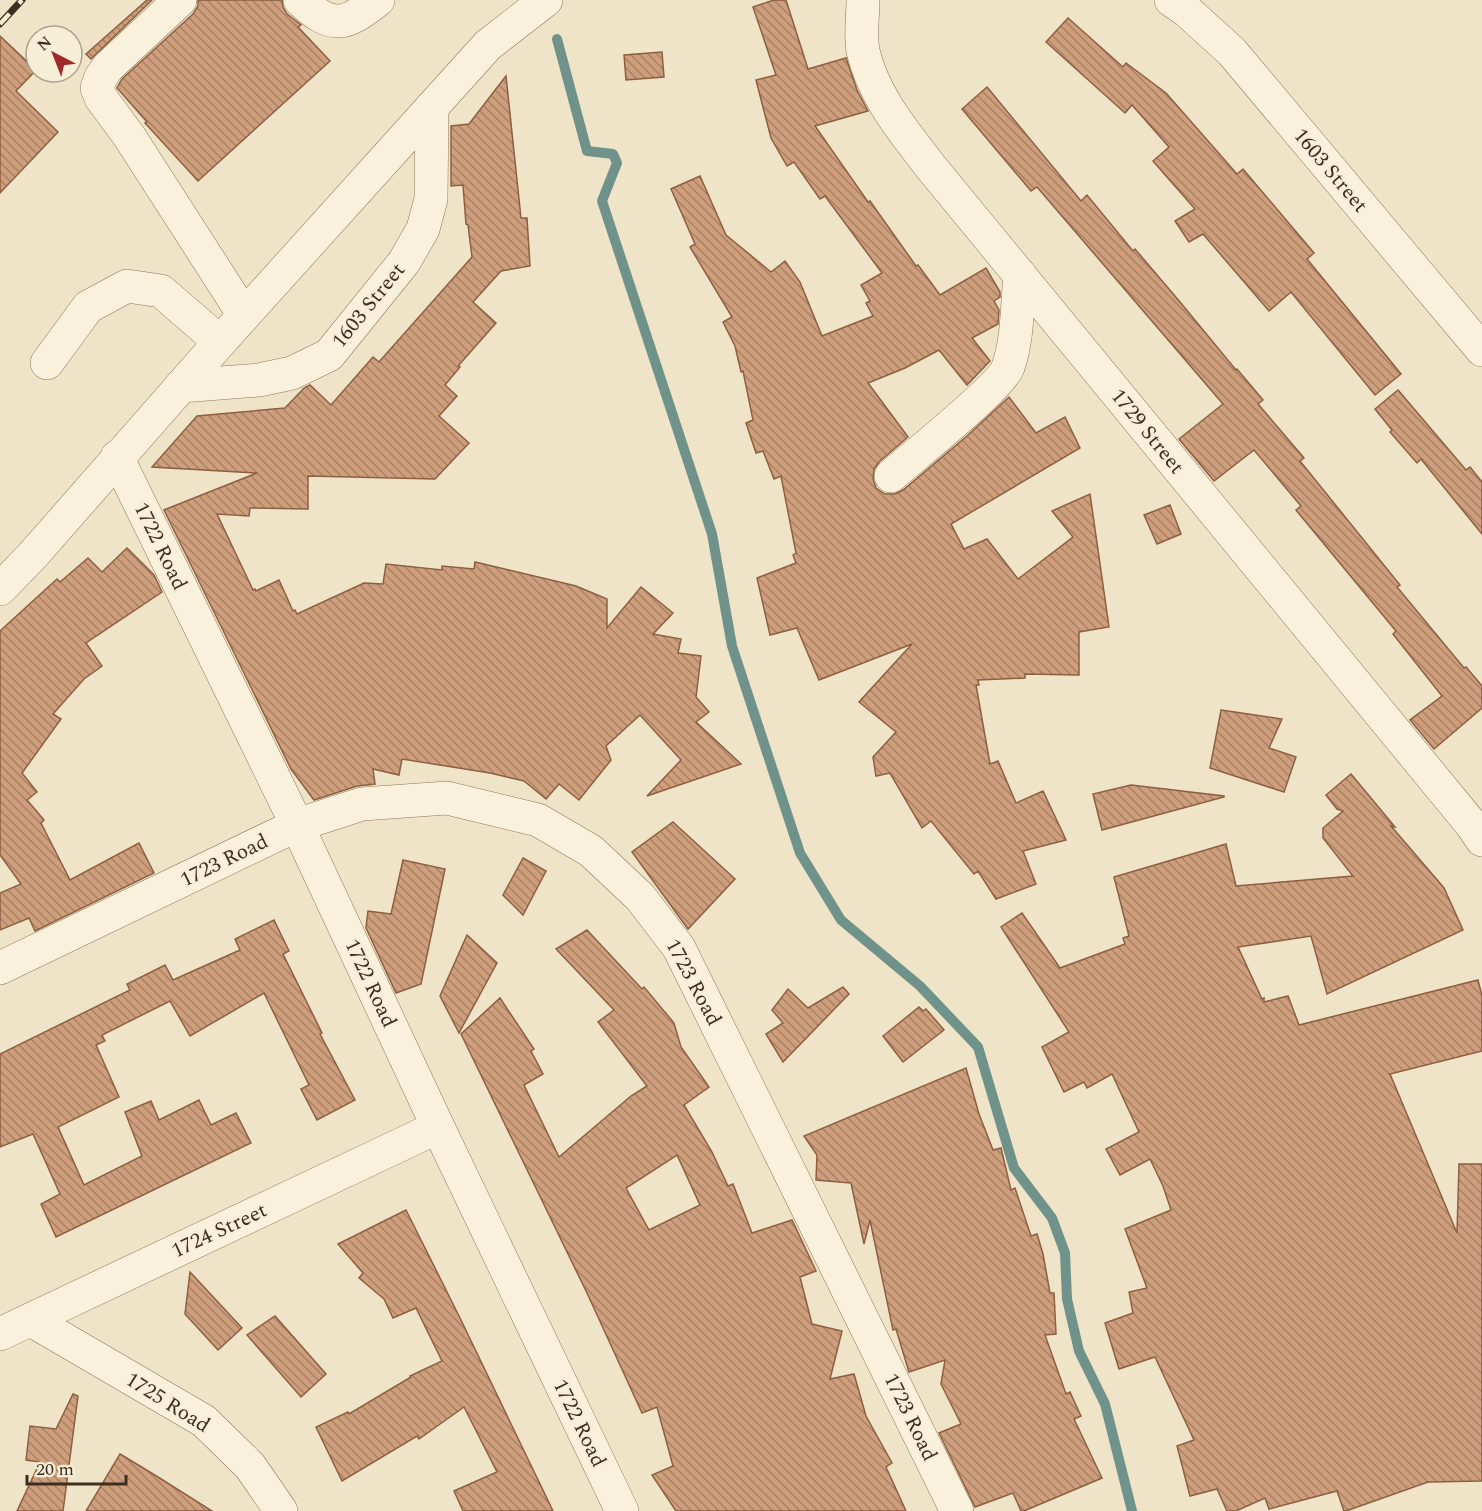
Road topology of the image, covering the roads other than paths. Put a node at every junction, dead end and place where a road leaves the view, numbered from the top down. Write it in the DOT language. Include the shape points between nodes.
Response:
graph roads {
  1 [pos="180,0"];
  2 [pos="300,0"];
  3 [pos="378,0"];
  4 [pos="863,0"];
  5 [pos="1171,0"];
  6 [pos="542,1"];
  7 [pos="432,107"];
  8 [pos="1020,275"];
  9 [pos="244,315"];
  10 [pos="220,342"];
  11 [pos="1482,350"];
  12 [pos="47,363"];
  13 [pos="181,386"];
  14 [pos="117,458"];
  15 [pos="891,476"];
  16 [pos="0,588"];
  17 [pos="297,825"];
  18 [pos="1482,840"];
  19 [pos="0,968"];
  20 [pos="438,1127"];
  21 [pos="31,1320"];
  22 [pos="0,1334"];
  23 [pos="281,1511"];
  24 [pos="622,1511"];
  25 [pos="957,1511"];
  1 -- 9 [label="street" via="108,68 97,88"];
  2 -- 3 [label="street" via="314,13 343,22"];
  4 -- 8 [label="street, 1729 Street" via="862,49 877,93 930,166"];
  5 -- 11 [label="street, 1603 Street" via="1232,52"];
  6 -- 7 [label="street" via="488,45"];
  7 -- 9 [label="street"];
  7 -- 13 [label="street, 1603 Street" via="431,199 423,229 404,262 329,355 292,373 259,380"];
  8 -- 15 [label="street" via="1008,369"];
  8 -- 18 [label="street, 1729 Street"];
  9 -- 10 [label="street"];
  10 -- 12 [label="street" via="161,291 127,286 88,307"];
  10 -- 13 [label="street"];
  13 -- 14 [label="street"];
  14 -- 16 [label="street"];
  14 -- 17 [label="street, 1722 Road"];
  17 -- 19 [label="street, 1723 Road"];
  17 -- 20 [label="street, 1722 Road"];
  17 -- 25 [label="street, 1723 Road" via="362,804 447,798 538,820 591,851 640,897 679,948"];
  20 -- 21 [label="street, 1724 Street"];
  20 -- 24 [label="street, 1722 Road"];
  21 -- 22 [label="street, 1724 Street"];
  21 -- 23 [label="street, 1725 Road" via="204,1421 250,1466"];
}
